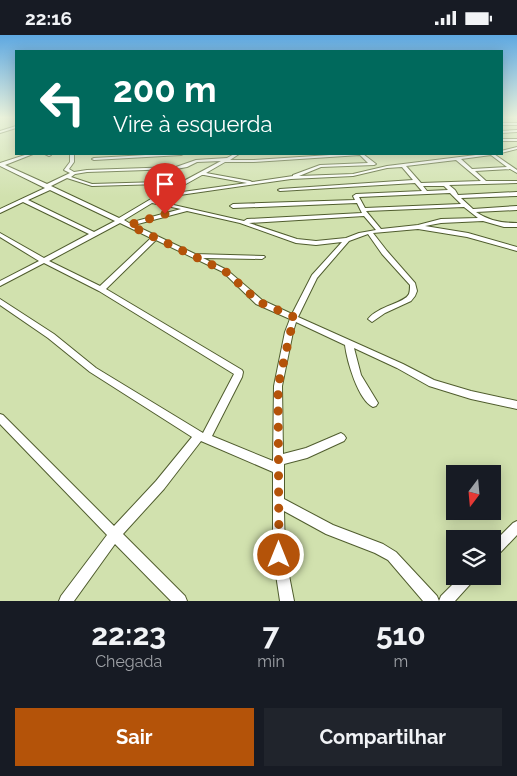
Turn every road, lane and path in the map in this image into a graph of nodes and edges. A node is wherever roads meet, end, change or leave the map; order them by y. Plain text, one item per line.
1 (516, 149) edge
2 (503, 150) edge
3 (28, 155) edge
4 (72, 155) edge
5 (112, 155) edge
6 (190, 155) edge
7 (235, 155) edge
8 (347, 155) edge
9 (362, 155) edge
10 (481, 155) edge
11 (493, 155) edge
12 (517, 156) edge
13 (460, 157) edge
14 (94, 159) dead end
15 (227, 160) junction
16 (196, 161) junction
17 (372, 164) junction
18 (0, 165) edge
19 (403, 165) junction
20 (387, 167) junction
21 (471, 170) junction
22 (515, 170) edge
23 (74, 173) junction
24 (204, 174) junction
25 (353, 175) junction
26 (67, 177) junction
27 (291, 178) junction
28 (485, 182) junction
29 (517, 182) edge
30 (418, 183) junction
31 (257, 184) junction
32 (445, 184) junction
33 (182, 185) junction
34 (354, 185) junction
35 (48, 187) junction
36 (280, 191) dead end
37 (453, 191) junction
38 (426, 193) junction
39 (517, 194) edge
40 (158, 197) junction
41 (458, 197) junction
42 (357, 198) junction
43 (23, 200) junction
44 (151, 201) junction
45 (466, 205) junction
46 (233, 206) dead end
47 (517, 208) edge
48 (189, 209) junction
49 (0, 211) edge
50 (472, 211) junction
51 (364, 212) junction
52 (481, 220) junction
53 (119, 221) junction
54 (242, 222) junction
55 (129, 225) junction
56 (517, 225) edge
57 (418, 227) junction
58 (380, 231) junction
59 (370, 233) junction
60 (93, 234) junction
61 (0, 235) edge
62 (155, 238) junction
63 (347, 240) junction
64 (514, 247) edge
65 (192, 256) junction
66 (262, 257) dead end
67 (44, 261) junction
68 (0, 285) edge
69 (101, 289) junction
70 (0, 301) edge
71 (294, 317) junction
72 (372, 319) dead end
73 (349, 343) junction
74 (373, 403) dead end
75 (517, 405) edge
76 (0, 418) edge
77 (341, 437) dead end
78 (202, 438) junction
79 (278, 465) junction
80 (280, 503) junction
81 (517, 527) edge
82 (115, 534) junction
83 (501, 544) edge
84 (461, 585) edge
85 (66, 601) edge
86 (180, 601) edge
87 (287, 601) edge
88 (432, 601) edge
89 (446, 601) edge

1 - 2 street
2 - 12 street
3 - 18 street
4 - 23 street
5 - 14 street
6 - 16 street
7 - 15 street
8 - 15 street
9 - 17 street
10 - 13 street
11 - 22 street
13 - 19 street
13 - 21 street
15 - 16 street
15 - 24 street
16 - 23 street
17 - 20 street
17 - 27 street
18 - 35 street
19 - 20 street
19 - 30 street
20 - 25 street
21 - 22 street
21 - 28 street
23 - 26 street
24 - 31 street
24 - 33 street
25 - 27 street
25 - 34 street
26 - 33 street
26 - 35 street
27 - 31 street
28 - 29 street
28 - 32 street
30 - 32 street
30 - 34 street
30 - 38 street
31 - 40 street
32 - 37 street
33 - 40 street
34 - 36 street
34 - 42 street
35 - 43 street
35 - 53 street
37 - 38 street
37 - 41 street
38 - 42 street
39 - 41 street
40 - 44 street
41 - 45 street
42 - 46 street
42 - 51 street
43 - 49 street
43 - 60 street
44 - 48 street
44 - 53 street
45 - 50 street
45 - 51 street
47 - 50 street
48 - 54 street
48 - 55 street
50 - 52 street
51 - 54 street
51 - 58 street
52 - 56 street
52 - 57 street
53 - 55 street
53 - 60 street
54 - 63 street
55 - 62 street
57 - 58 street
57 - 64 street
58 - 59 street
59 - 63 street
59 - 72 street
60 - 67 street
61 - 67 street
62 - 65 street
62 - 69 street
63 - 71 street
65 - 66 street
65 - 71 street
67 - 68 street
67 - 69 street
69 - 78 street
70 - 78 street
71 - 73 street
71 - 79 street
73 - 74 street
73 - 75 street
76 - 82 street
77 - 79 street
78 - 79 street
78 - 82 street
79 - 80 street
80 - 87 street
80 - 88 street
81 - 83 street
82 - 85 street
82 - 86 street
84 - 89 street

